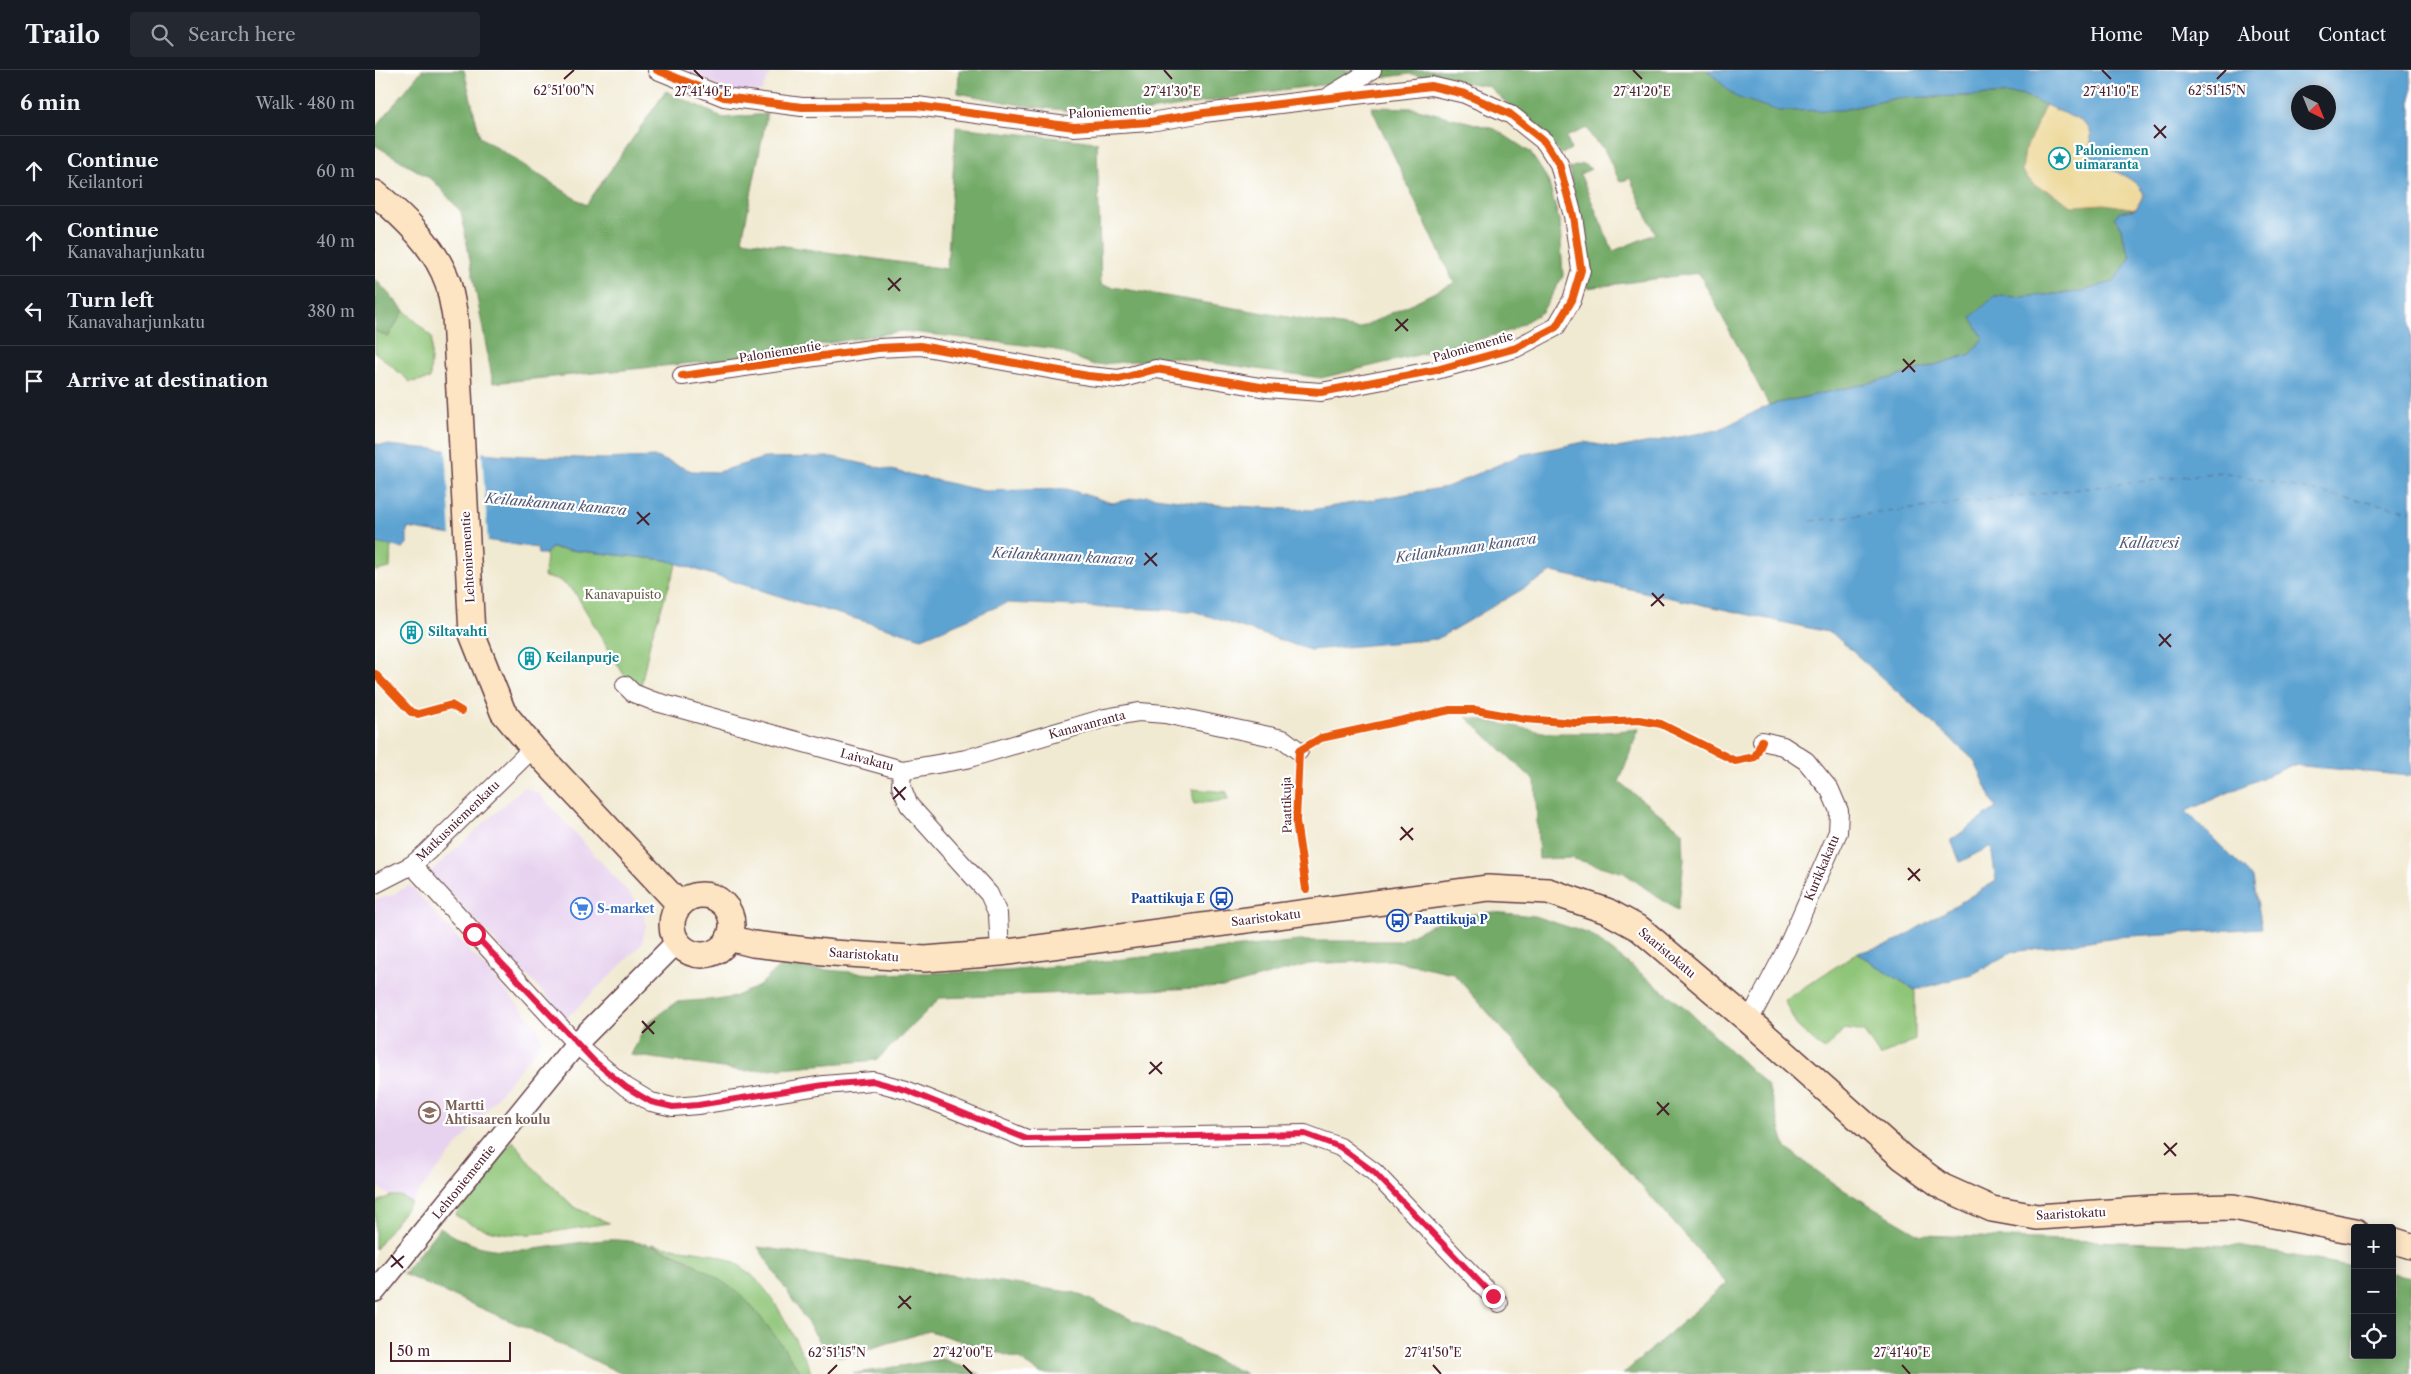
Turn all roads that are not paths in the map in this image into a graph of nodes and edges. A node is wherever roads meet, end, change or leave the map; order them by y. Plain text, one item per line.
1 (657, 70) edge
2 (1372, 70) edge
3 (1326, 97) junction
4 (375, 193) edge
5 (682, 376) dead end
6 (625, 685) dead end
7 (1762, 741) dead end
8 (533, 748) junction
9 (1299, 751) dead end
10 (902, 770) junction
11 (412, 865) junction
12 (375, 884) edge
13 (680, 905) junction
14 (729, 938) junction
15 (677, 942) junction
16 (1001, 952) junction
17 (1749, 1021) junction
18 (576, 1044) junction
19 (2351, 1230) edge
20 (2396, 1241) edge
21 (2411, 1246) edge
22 (375, 1291) edge
23 (1499, 1303) dead end

1 - 3 street, Paloniementie
2 - 3 street
3 - 5 street, Paloniementie
4 - 8 main road, Lehtoniementie
6 - 10 street, Laivakatu
7 - 17 street, Kurikkakatu
8 - 11 street, Matkusniemenkatu
8 - 13 main road, Lehtoniementie
9 - 10 street, Kanavanranta
10 - 16 street, Laivakatu
11 - 12 street, Matkusniemenkatu
11 - 18 street
13 - 14 main road
13 - 15 main road
14 - 15 main road
14 - 16 main road, Saaristokatu
15 - 18 street, Lehtoniementie
16 - 17 main road, Saaristokatu
17 - 19 main road, Saaristokatu
18 - 22 street, Lehtoniementie
18 - 23 street
20 - 21 main road

